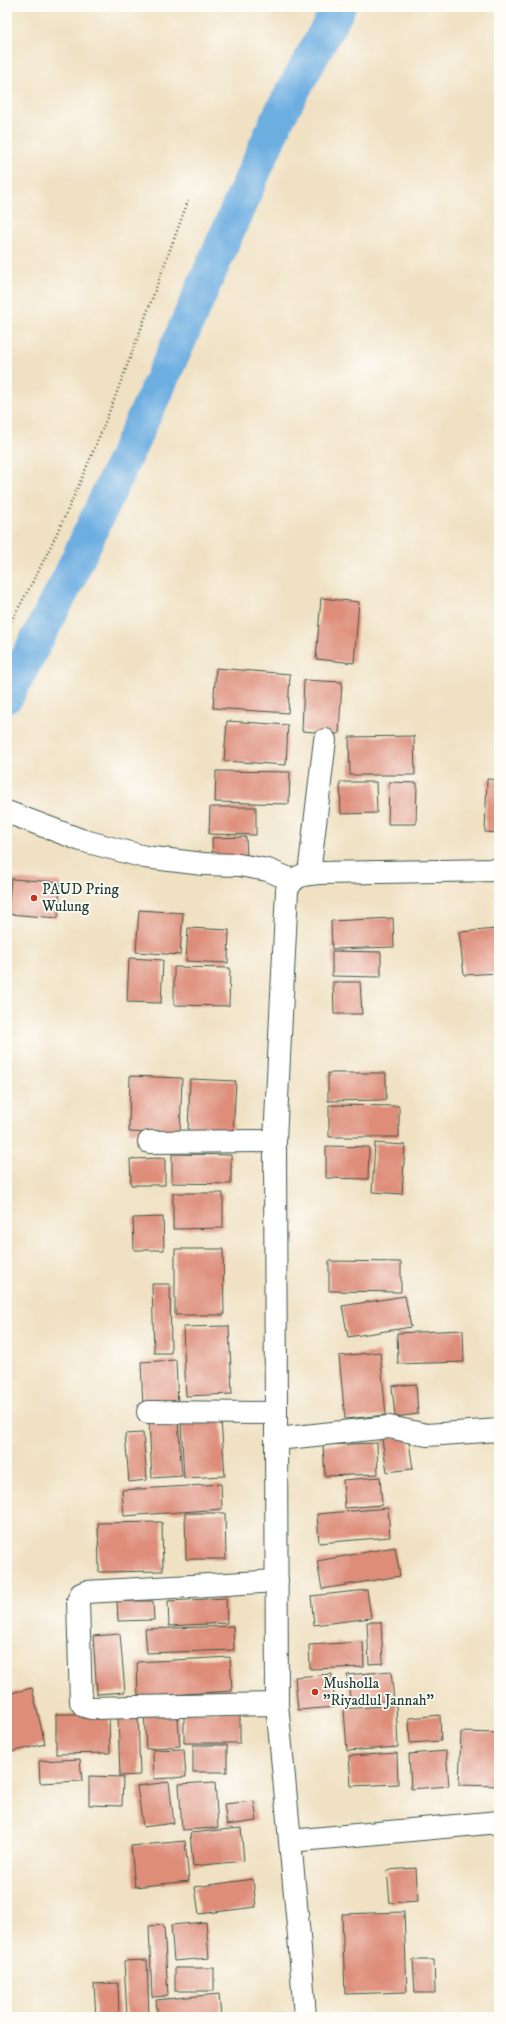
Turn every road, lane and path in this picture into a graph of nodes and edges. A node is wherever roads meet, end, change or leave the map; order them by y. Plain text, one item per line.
1 (188, 201) dead end
2 (7, 628) edge
3 (325, 740) dead end
4 (7, 812) edge
5 (499, 870) edge
6 (300, 877) junction
7 (275, 1141) junction
8 (149, 1142) dead end
9 (148, 1412) dead end
10 (276, 1413) junction
11 (499, 1430) edge
12 (277, 1439) junction
13 (277, 1582) junction
14 (277, 1704) junction
15 (499, 1822) edge
16 (290, 1841) junction
17 (305, 2017) edge

1 - 2 path
3 - 6 street
4 - 6 street
5 - 6 street
6 - 7 street
7 - 8 street
7 - 10 street
9 - 10 street
10 - 12 street
11 - 12 street
12 - 13 street
13 - 14 street
13 - 14 street
14 - 16 street
15 - 16 street
16 - 17 street

